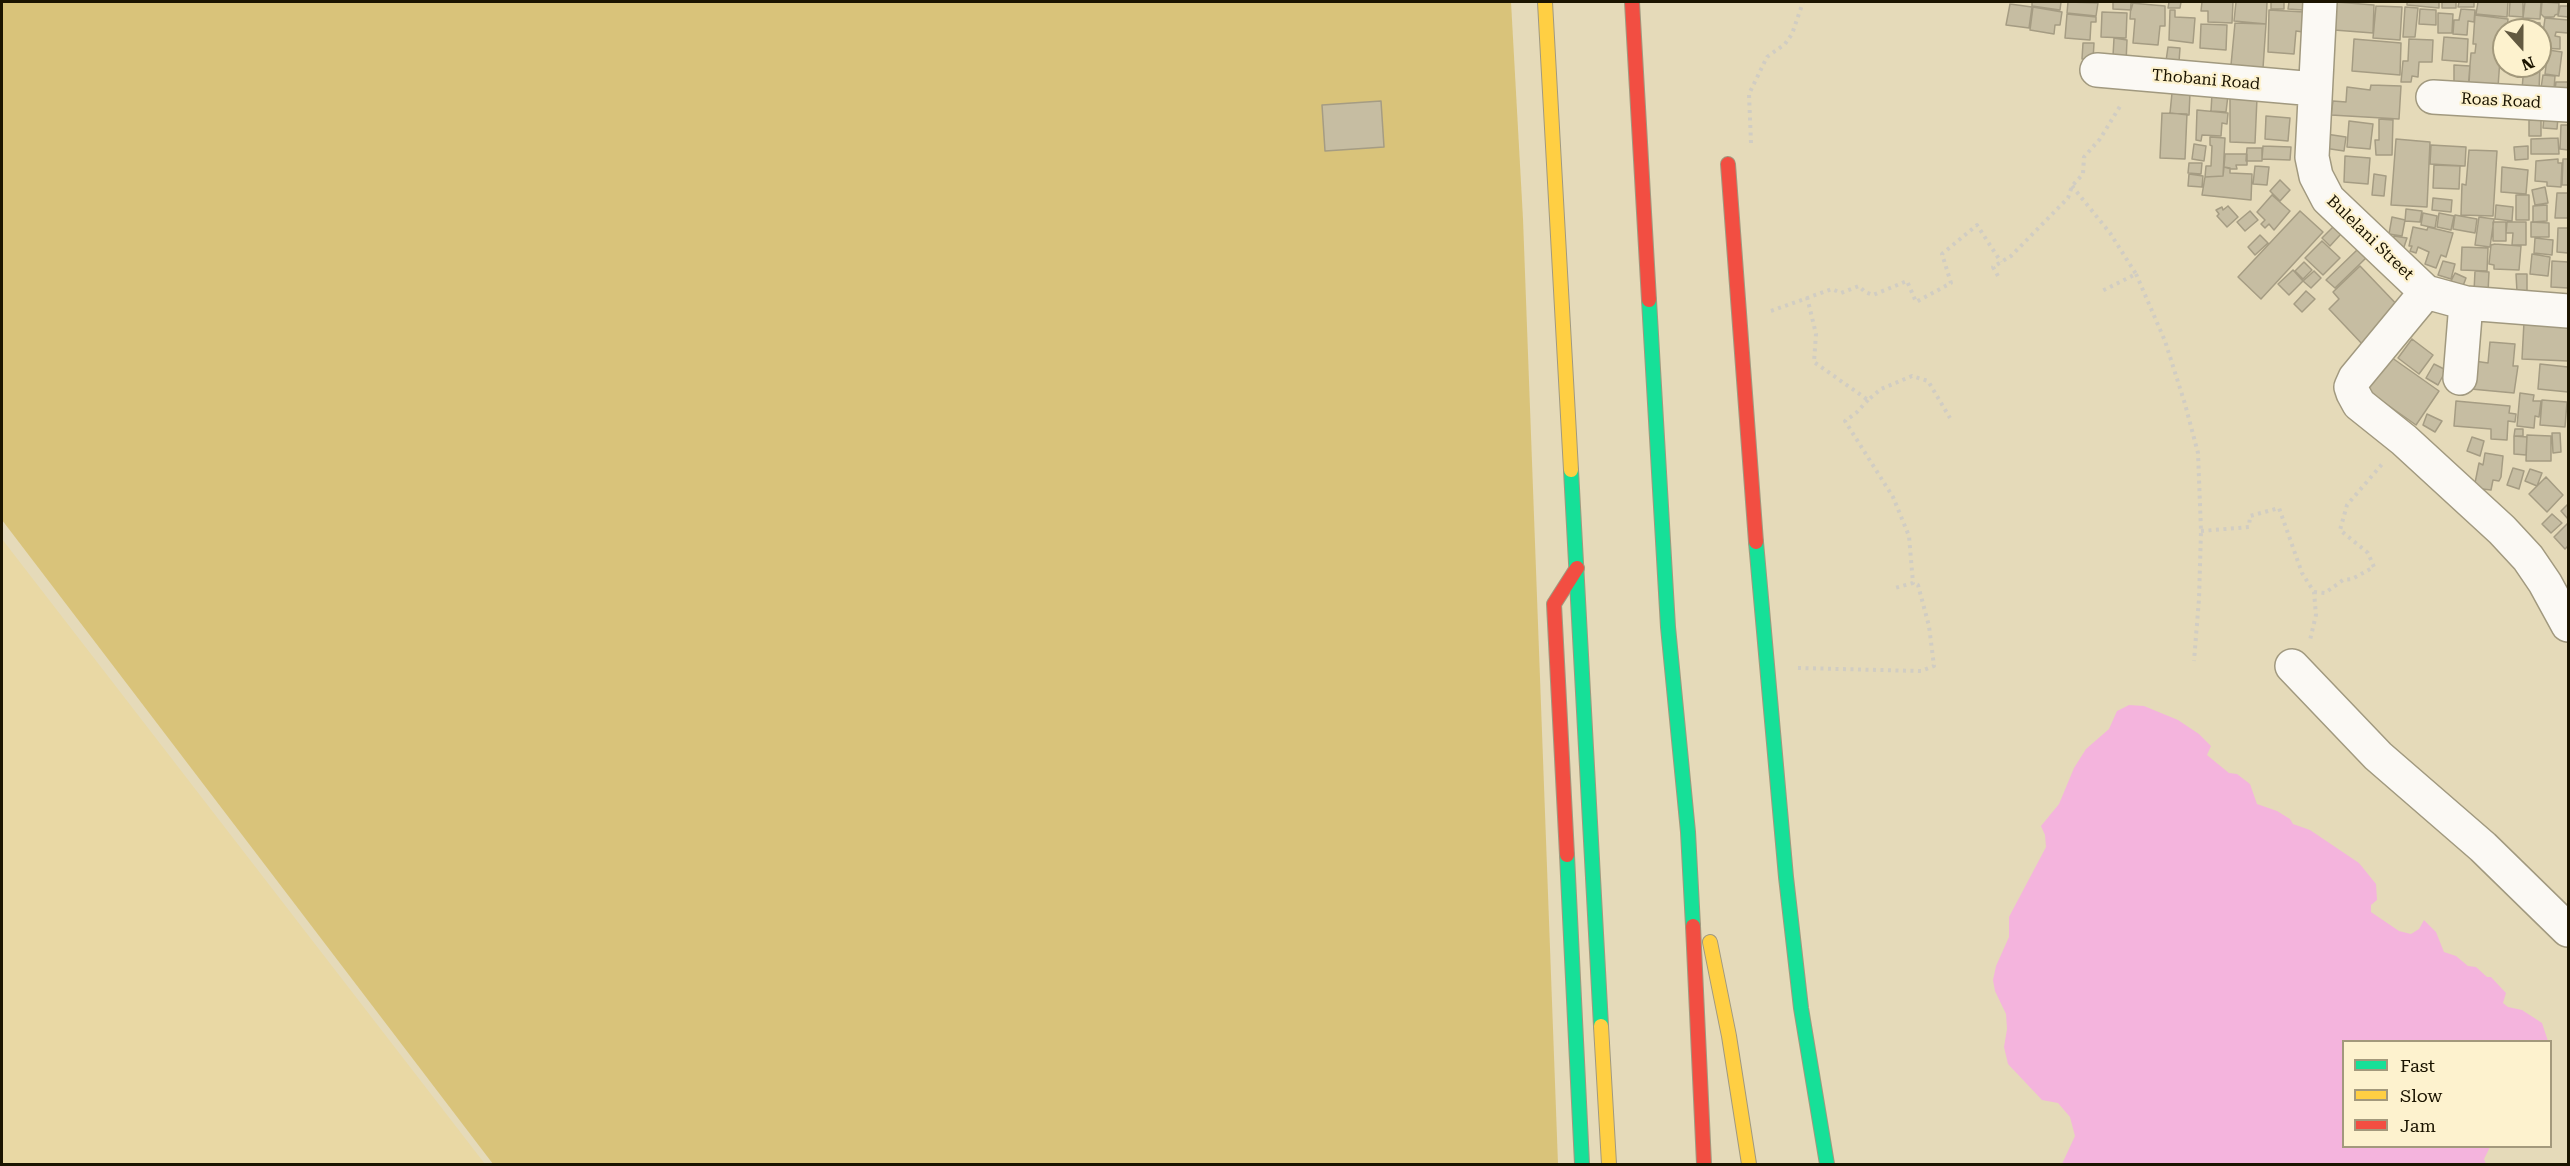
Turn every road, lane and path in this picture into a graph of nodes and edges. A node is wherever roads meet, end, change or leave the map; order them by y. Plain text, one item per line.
1 (1545, 2) edge
2 (1632, 2) edge
3 (1803, 2) edge
4 (2320, 2) edge
5 (2097, 70) dead end
6 (2141, 75) junction
7 (2315, 89) junction
8 (2433, 97) dead end
9 (2568, 105) edge
10 (1728, 164) joint
11 (2072, 186) junction
12 (2001, 262) junction
13 (2136, 274) junction
14 (1998, 276) dead end
15 (2100, 292) dead end
16 (2426, 292) junction
17 (1807, 297) junction
18 (2466, 303) junction
19 (2568, 311) edge
20 (1740, 327) junction
21 (2460, 378) dead end
22 (1868, 400) junction
23 (1950, 417) dead end
24 (2404, 440) junction
25 (2201, 531) junction
26 (1577, 568) junction
27 (1913, 583) junction
28 (1895, 588) dead end
29 (2314, 592) junction
30 (2568, 625) edge
31 (2194, 661) dead end
32 (2292, 666) joint
33 (1768, 671) junction
34 (1688, 832) junction
35 (2568, 930) edge
36 (1582, 1164) edge
37 (1610, 1164) edge
38 (1704, 1164) edge
39 (1749, 1164) edge
40 (1827, 1164) edge

1 - 26 main road
2 - 34 main road
3 - 10 path
4 - 7 street, Bulelani Street
5 - 6 street, Thobani Road
6 - 7 street, Thobani Road
6 - 11 path
7 - 16 street, Bulelani Street
8 - 9 street, Roas Road
10 - 20 main road
11 - 12 path
11 - 13 path
12 - 14 path
12 - 17 path
13 - 15 path
13 - 25 path
16 - 18 street, Bulelani Street
16 - 24 street
17 - 20 path
17 - 22 path
18 - 19 street, Bulelani Street
18 - 21 street
20 - 33 main road
22 - 23 path
22 - 27 path
24 - 29 path
24 - 30 street
25 - 29 path
25 - 31 path
26 - 36 main road
26 - 37 main road
27 - 28 path
27 - 33 path
29 - 32 path
32 - 35 street
33 - 40 main road
34 - 38 main road
34 - 39 main road

